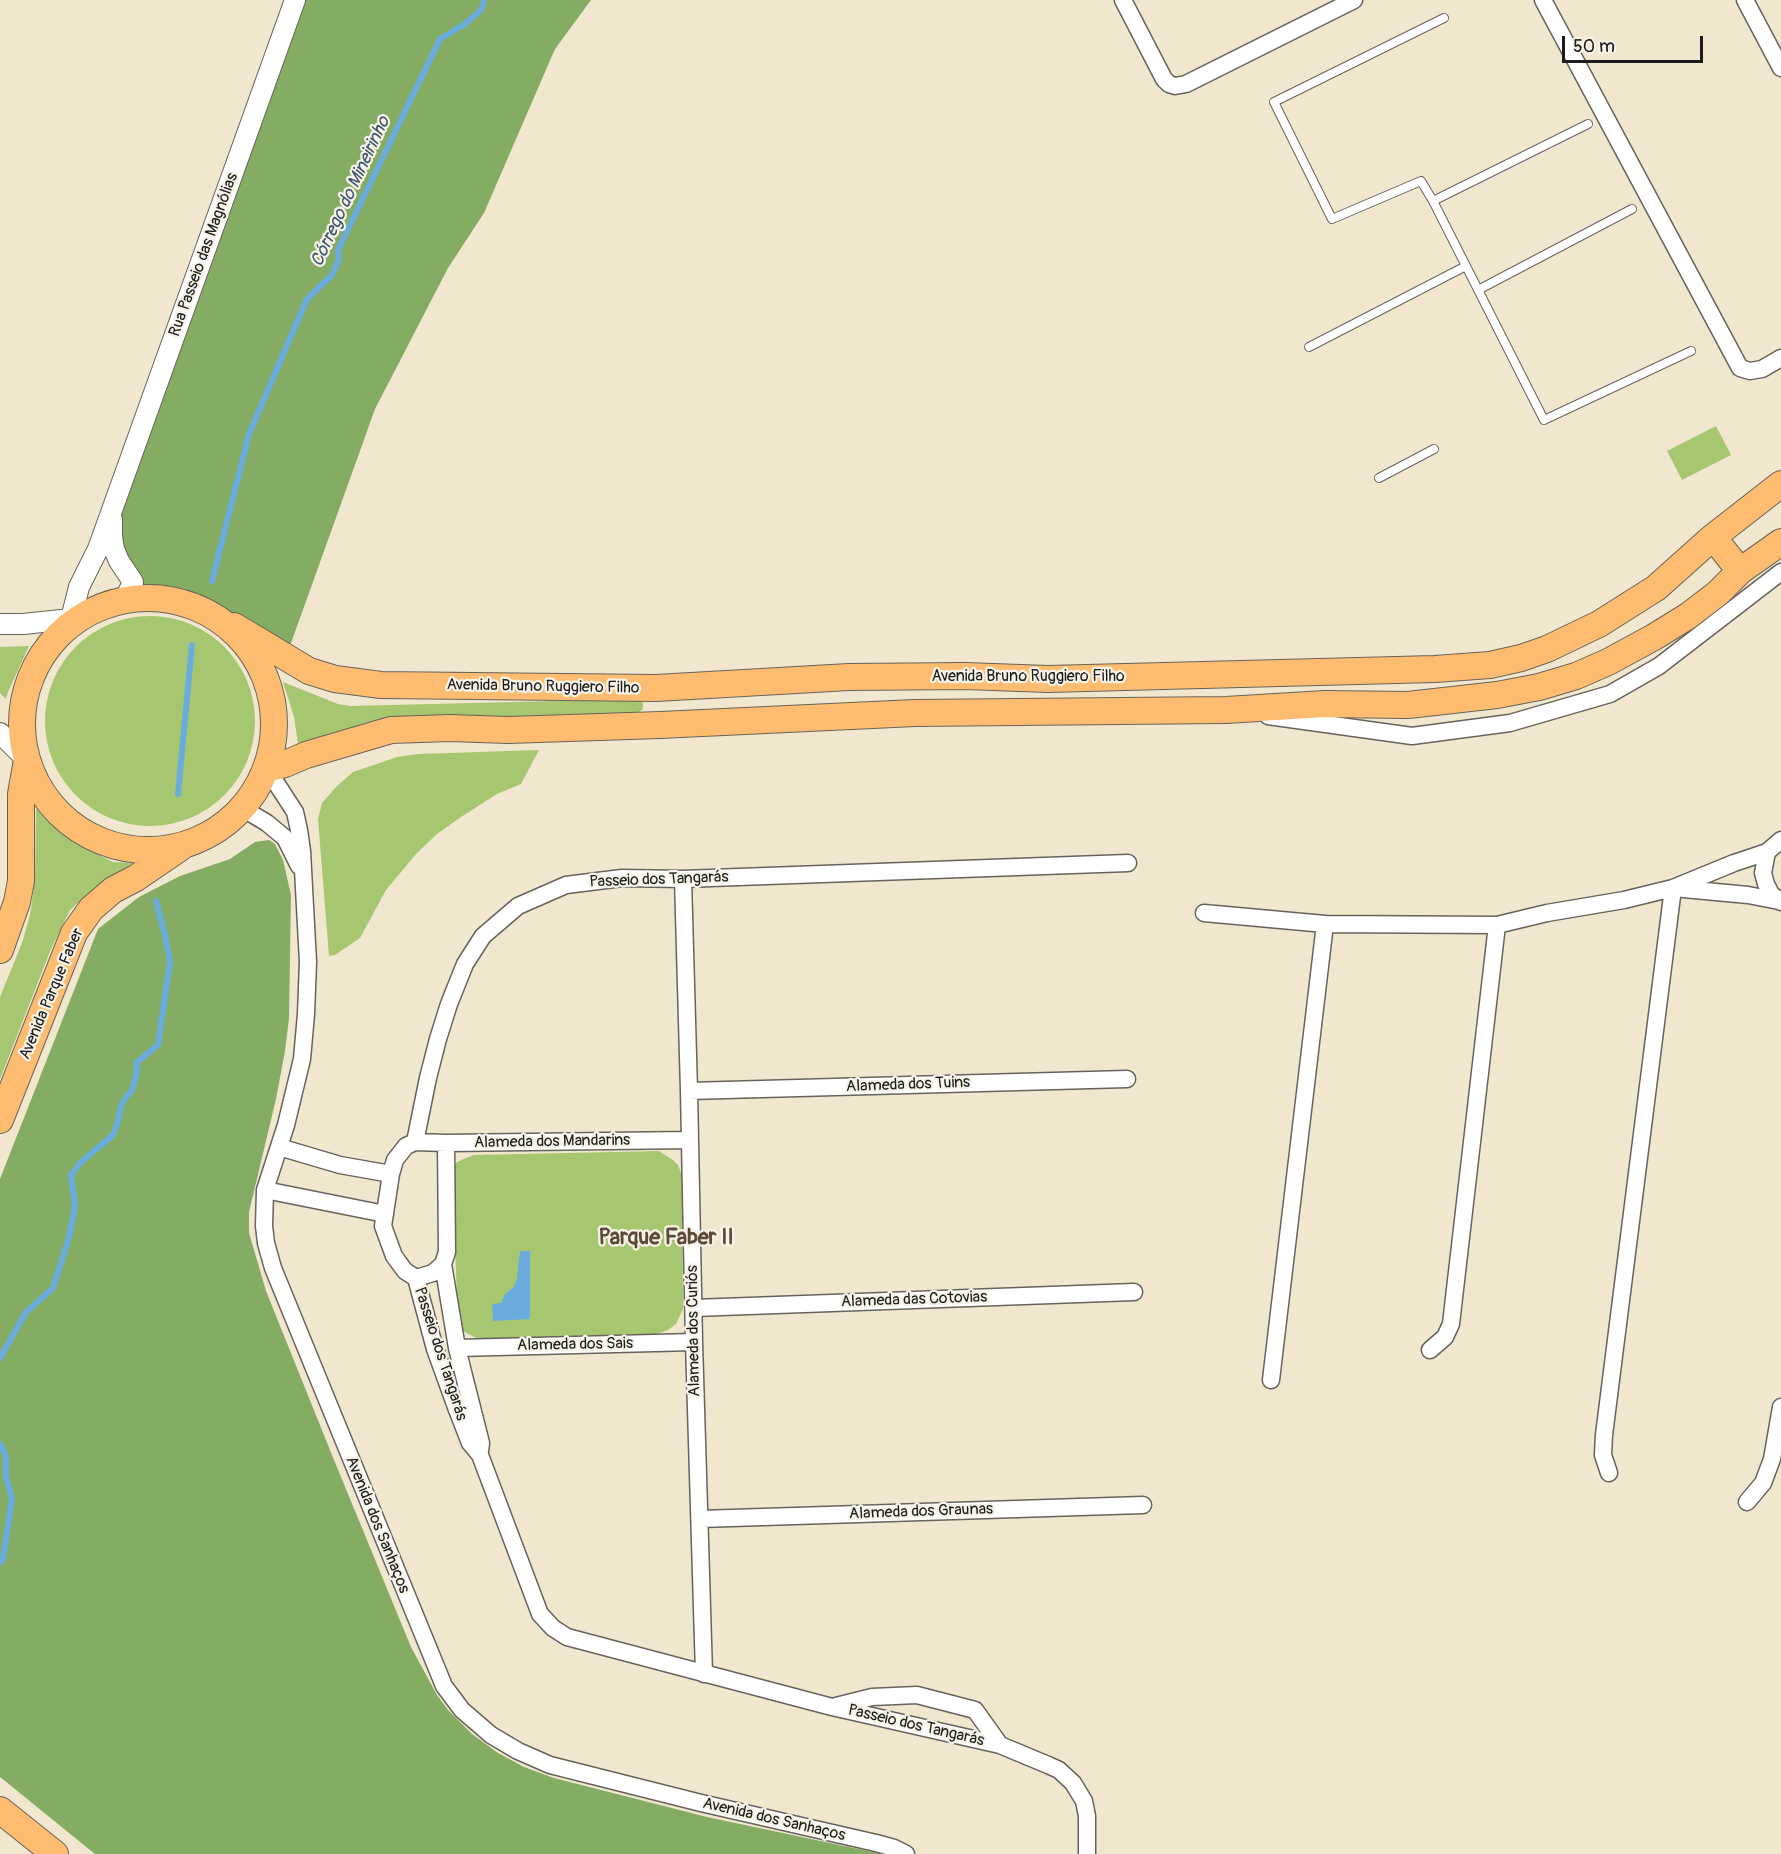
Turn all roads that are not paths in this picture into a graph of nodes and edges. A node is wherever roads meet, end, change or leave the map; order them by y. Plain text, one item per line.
1 (295, 0) edge
2 (1124, 0) edge
3 (1543, 0) edge
4 (1745, 0) edge
5 (1343, 2) edge
6 (1444, 18) dead end
7 (1781, 68) edge
8 (1588, 124) dead end
9 (1433, 201) junction
10 (1632, 210) dead end
11 (1466, 266) junction
12 (1478, 290) junction
13 (1309, 347) dead end
14 (1691, 351) dead end
15 (1781, 358) edge
16 (1434, 449) dead end
17 (1379, 478) dead end
18 (1781, 484) edge
19 (112, 510) junction
20 (1713, 537) junction
21 (1781, 542) edge
22 (1740, 571) junction
23 (1781, 572) edge
24 (125, 599) junction
25 (71, 619) junction
26 (0, 624) edge
27 (234, 626) junction
28 (656, 688) junction
29 (1226, 710) junction
30 (660, 725) junction
31 (0, 733) edge
32 (27, 760) junction
33 (267, 769) junction
34 (243, 808) junction
35 (1781, 840) edge
36 (184, 845) junction
37 (1767, 852) junction
38 (1128, 863) dead end
39 (303, 875) junction
40 (683, 879) junction
41 (1673, 888) junction
42 (1780, 902) edge
43 (1204, 913) dead end
44 (1325, 924) junction
45 (1497, 925) junction
46 (0, 950) edge
47 (1127, 1079) dead end
48 (689, 1091) junction
49 (0, 1120) edge
50 (689, 1140) junction
51 (416, 1142) junction
52 (446, 1143) junction
53 (279, 1147) junction
54 (391, 1174) junction
55 (265, 1190) junction
56 (385, 1214) junction
57 (443, 1264) junction
58 (416, 1278) junction
59 (1134, 1292) dead end
60 (694, 1308) junction
61 (693, 1342) junction
62 (457, 1348) junction
63 (1430, 1350) dead end
64 (1271, 1380) dead end
65 (1781, 1407) edge
66 (480, 1455) junction
67 (1609, 1473) dead end
68 (1747, 1502) dead end
69 (1143, 1505) dead end
70 (700, 1520) junction
71 (704, 1674) junction
72 (832, 1707) junction
73 (1000, 1746) junction
74 (0, 1810) edge
75 (55, 1854) edge
76 (906, 1854) edge
77 (1087, 1854) edge

1 - 19 street, Rua Passeio das Magnólias
2 - 5 street
3 - 15 street
4 - 7 street
6 - 9 lane
8 - 9 lane
9 - 11 lane
10 - 12 lane
11 - 12 lane
11 - 13 lane
12 - 14 lane
16 - 17 lane
18 - 20 main road, Avenida Bruno Ruggiero Filho
19 - 24 street, Rua Passeio das Magnólias
19 - 25 street, Rua Passeio das Magnólias
20 - 22 main road
20 - 28 main road, Avenida Bruno Ruggiero Filho
21 - 22 main road, Avenida Bruno Ruggiero Filho
22 - 29 main road, Avenida Bruno Ruggiero Filho
23 - 29 street, Avenida Bruno Ruggiero Filho
24 - 25 main road, Avenida Bruno Ruggiero Filho
24 - 27 main road, Avenida Bruno Ruggiero Filho
25 - 26 street
25 - 32 main road
27 - 28 main road, Avenida Bruno Ruggiero Filho
27 - 33 main road
28 - 30 main road
29 - 30 main road, Avenida Bruno Ruggiero Filho
30 - 33 main road, Avenida Bruno Ruggiero Filho
31 - 32 street
32 - 36 main road
32 - 46 main road
33 - 34 main road
33 - 39 street, Avenida dos Sanhaços
34 - 36 main road
34 - 39 street, Avenida dos Sanhaços
35 - 37 street
36 - 49 main road, Avenida Parque Faber
37 - 41 street
37 - 42 street
38 - 40 street, Passeio dos Tangarás
39 - 53 street, Avenida dos Sanhaços
40 - 48 street, Alameda dos Curiós
40 - 51 street, Passeio dos Tangarás
41 - 42 street
41 - 45 street
41 - 67 street
43 - 44 street
44 - 45 street
44 - 64 street
45 - 63 street
47 - 48 street, Alameda dos Tuins
48 - 50 street, Alameda dos Curiós
50 - 52 street, Alameda dos Mandarins
50 - 60 street, Alameda dos Curiós
51 - 52 street, Alameda dos Mandarins
51 - 54 street, Passeio dos Tangarás
52 - 57 street, Passeio dos Tangarás
53 - 54 street
53 - 55 street, Avenida dos Sanhaços
54 - 56 street, Passeio dos Tangarás
55 - 56 street
55 - 76 street, Avenida dos Sanhaços
56 - 58 street, Passeio dos Tangarás
57 - 58 street
57 - 62 street, Passeio dos Tangarás
58 - 66 street, Passeio dos Tangarás
59 - 60 street, Alameda das Cotovias
60 - 61 street, Alameda dos Curiós
61 - 62 street, Alameda dos Sais
61 - 70 street, Alameda dos Curiós
62 - 66 street, Passeio dos Tangarás
65 - 68 street
66 - 71 street, Passeio dos Tangarás
69 - 70 street, Alameda dos Graunas
70 - 71 street, Alameda dos Curiós
71 - 72 street, Passeio dos Tangarás
72 - 73 street, Passeio dos Tangarás
72 - 73 street, Passeio dos Tangarás
73 - 77 street, Passeio dos Tangarás
74 - 75 main road

